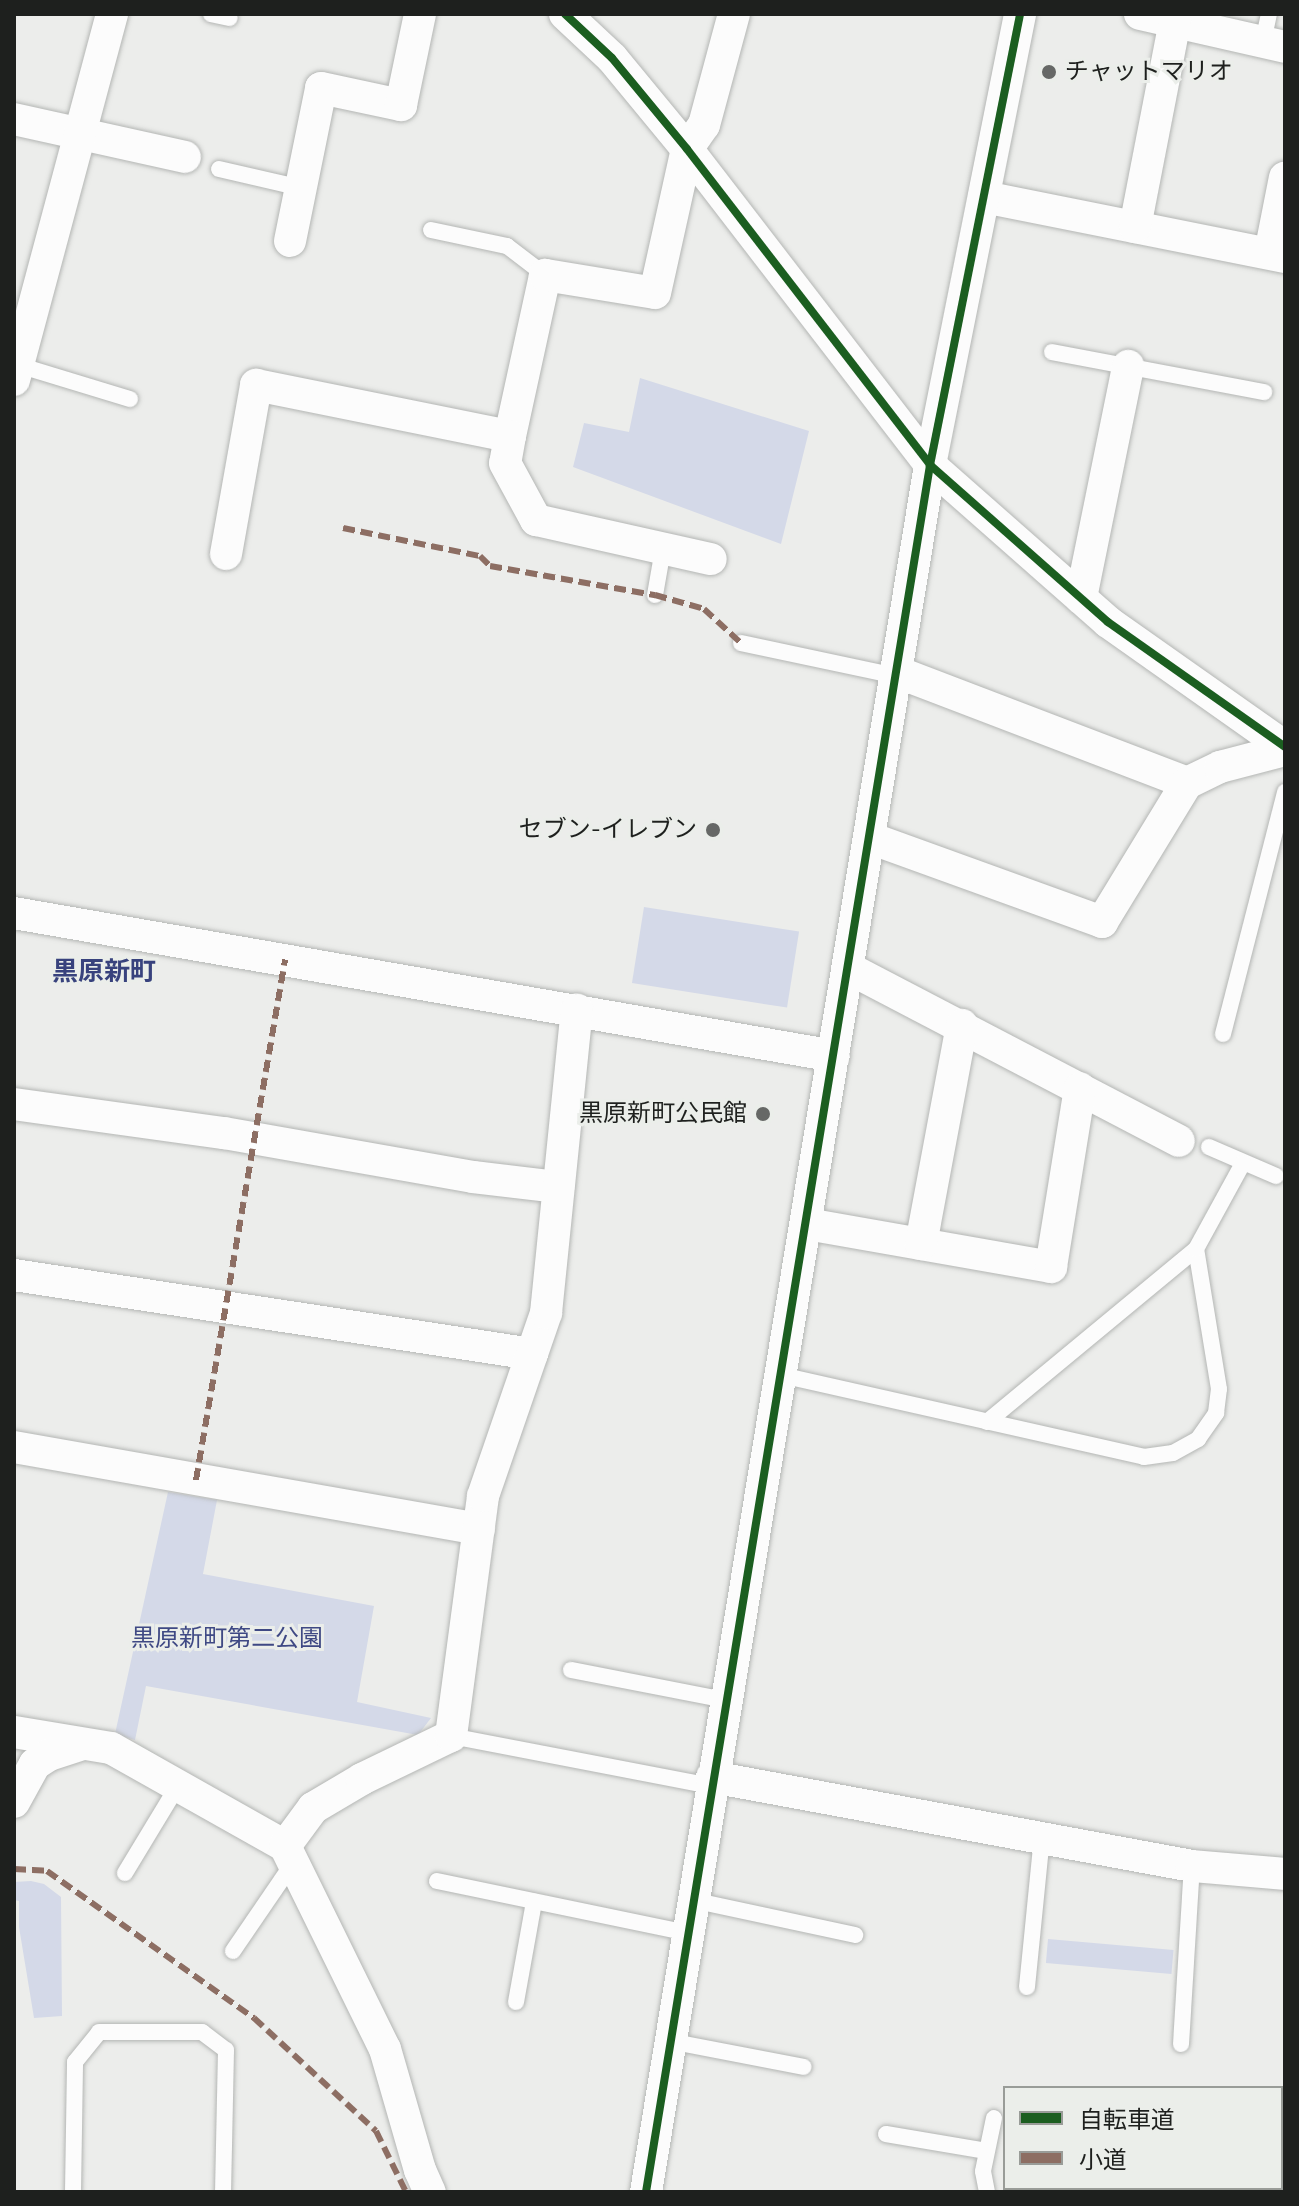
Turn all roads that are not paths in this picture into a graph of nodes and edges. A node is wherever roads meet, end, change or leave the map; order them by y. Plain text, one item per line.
1 (112, 14) edge
2 (211, 14) edge
3 (420, 14) edge
4 (565, 14) edge
5 (734, 14) edge
6 (1020, 14) edge
7 (1140, 14) edge
8 (230, 18) dead end
9 (1175, 22) junction
10 (1272, 34) edge
11 (14, 119) edge
12 (79, 134) junction
13 (687, 149) junction
14 (185, 157) dead end
15 (219, 169) dead end
16 (1285, 177) edge
17 (301, 188) junction
18 (984, 197) junction
19 (1135, 227) junction
20 (431, 230) dead end
21 (290, 241) dead end
22 (1277, 255) edge
23 (545, 275) junction
24 (1052, 352) dead end
25 (1128, 366) junction
26 (16, 373) edge
27 (1264, 392) dead end
28 (130, 399) dead end
29 (510, 436) junction
30 (930, 465) junction
31 (663, 549) junction
32 (226, 554) dead end
33 (711, 559) dead end
34 (655, 595) dead end
35 (1081, 598) junction
36 (741, 643) dead end
37 (897, 674) junction
38 (1285, 748) edge
39 (1187, 783) junction
40 (1285, 792) edge
41 (870, 838) junction
42 (14, 913) edge
43 (850, 969) junction
44 (577, 1010) junction
45 (962, 1025) junction
46 (1223, 1034) dead end
47 (834, 1056) junction
48 (1080, 1088) junction
49 (14, 1104) edge
50 (1194, 1144) joint
51 (1243, 1163) junction
52 (1276, 1176) dead end
53 (558, 1187) junction
54 (807, 1224) junction
55 (921, 1244) junction
56 (1196, 1249) junction
57 (14, 1275) edge
58 (532, 1354) junction
59 (781, 1375) junction
60 (987, 1422) junction
61 (14, 1447) edge
62 (479, 1529) junction
63 (571, 1670) dead end
64 (725, 1700) junction
65 (14, 1732) edge
66 (451, 1736) junction
67 (86, 1743) junction
68 (711, 1782) junction
69 (179, 1784) junction
70 (14, 1802) edge
71 (1042, 1838) junction
72 (289, 1854) junction
73 (1192, 1866) junction
74 (125, 1873) dead end
75 (1285, 1874) edge
76 (437, 1881) dead end
77 (692, 1900) junction
78 (534, 1902) junction
79 (687, 1933) junction
80 (855, 1935) dead end
81 (233, 1951) dead end
82 (1027, 1987) dead end
83 (516, 2002) dead end
84 (669, 2041) junction
85 (1181, 2044) dead end
86 (804, 2067) dead end
87 (994, 2118) dead end
88 (886, 2134) dead end
89 (987, 2151) junction
90 (73, 2192) edge
91 (223, 2192) edge
92 (430, 2192) edge
93 (646, 2192) edge
94 (987, 2192) edge

1 - 12 street
2 - 8 lane
3 - 17 street
4 - 13 street
5 - 13 street
6 - 18 street
7 - 9 street
9 - 10 street
9 - 19 street
11 - 12 street
12 - 14 street
12 - 26 street
13 - 23 street
13 - 30 street
15 - 17 lane
16 - 22 street
17 - 21 street
18 - 19 street
18 - 30 street
19 - 22 street
20 - 23 lane
23 - 29 street
24 - 25 lane
25 - 27 lane
25 - 35 street
26 - 28 lane
29 - 31 street
29 - 32 street
30 - 35 street
30 - 37 street
31 - 33 street
31 - 34 lane
35 - 38 street
36 - 37 lane
37 - 39 street
37 - 41 street
38 - 39 street
39 - 41 street
40 - 46 lane
41 - 43 street
42 - 44 street
43 - 45 street
43 - 47 street
44 - 47 street
44 - 53 street
45 - 48 street
45 - 55 street
47 - 54 street
48 - 50 street
48 - 55 street
49 - 53 street
50 - 51 lane
51 - 52 lane
51 - 56 lane
53 - 58 street
54 - 55 street
54 - 59 street
56 - 60 lane
56 - 60 lane
57 - 58 street
58 - 62 street
59 - 60 lane
59 - 64 street
61 - 62 street
62 - 66 street
63 - 64 lane
64 - 68 street
65 - 67 street
66 - 68 lane
66 - 72 street
67 - 69 street
67 - 70 street
68 - 71 street
68 - 77 street
69 - 72 street
69 - 74 lane
71 - 73 street
71 - 82 lane
72 - 81 lane
72 - 92 street
73 - 75 street
73 - 85 lane
76 - 78 lane
77 - 79 street
77 - 80 lane
78 - 79 lane
78 - 83 lane
79 - 84 street
84 - 86 lane
84 - 93 street
87 - 89 lane
88 - 89 lane
89 - 94 lane
90 - 91 lane

